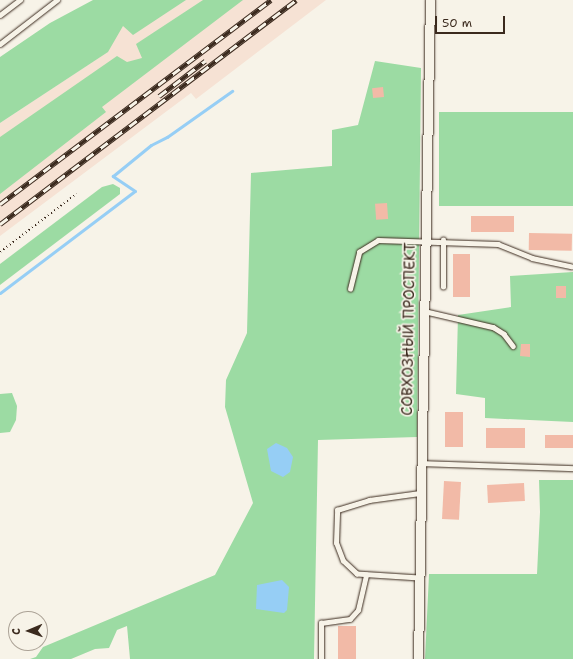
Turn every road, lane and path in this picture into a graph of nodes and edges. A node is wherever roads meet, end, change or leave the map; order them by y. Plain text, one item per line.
1 (20, 0) edge
2 (57, 0) edge
3 (430, 0) edge
4 (0, 15) edge
5 (0, 44) edge
6 (76, 194) dead end
7 (424, 240) junction
8 (443, 240) junction
9 (0, 252) edge
10 (571, 266) dead end
11 (443, 287) dead end
12 (350, 289) dead end
13 (424, 311) junction
14 (513, 346) dead end
15 (421, 463) junction
16 (573, 468) edge
17 (420, 493) junction
18 (366, 575) junction
19 (419, 578) junction
20 (321, 659) edge
21 (418, 659) edge

1 - 4 lane
2 - 5 lane
3 - 7 street, СОВХОЗНЫЙ ПРОСПЕКТ
6 - 9 path
7 - 8 lane
7 - 12 lane
7 - 13 street, СОВХОЗНЫЙ ПРОСПЕКТ
8 - 10 lane
8 - 11 lane
13 - 14 lane
13 - 15 street, СОВХОЗНЫЙ ПРОСПЕКТ
15 - 16 lane
15 - 17 street, СОВХОЗНЫЙ ПРОСПЕКТ
17 - 18 lane
17 - 19 street, СОВХОЗНЫЙ ПРОСПЕКТ
18 - 19 lane
18 - 20 lane
19 - 21 street, СОВХОЗНЫЙ ПРОСПЕКТ

